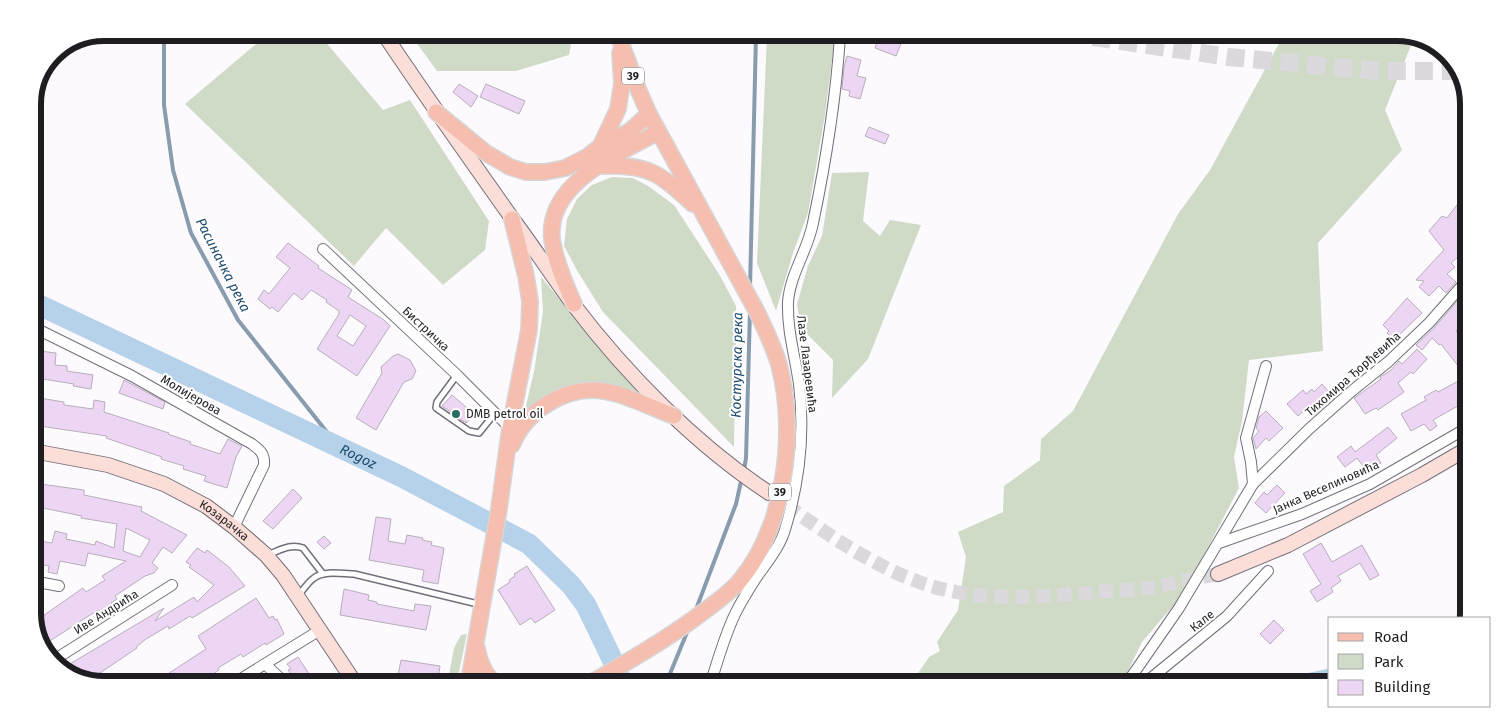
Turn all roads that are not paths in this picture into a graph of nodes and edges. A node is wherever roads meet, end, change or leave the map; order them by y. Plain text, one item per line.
1 (389, 41) edge
2 (619, 41) edge
3 (621, 41) edge
4 (840, 41) edge
5 (436, 112) junction
6 (649, 114) junction
7 (658, 132) junction
8 (600, 147) junction
9 (600, 166) junction
10 (704, 213) junction
11 (512, 219) junction
12 (323, 249) dead end
13 (1460, 287) edge
14 (574, 304) junction
15 (41, 331) edge
16 (1266, 366) dead end
17 (457, 375) junction
18 (495, 413) junction
19 (674, 416) junction
20 (510, 428) junction
21 (1460, 432) edge
22 (41, 452) edge
23 (1460, 453) edge
24 (506, 460) junction
25 (1253, 484) junction
26 (764, 490) tunnel mouth
27 (234, 527) junction
28 (1219, 543) junction
29 (266, 555) junction
30 (1268, 572) dead end
31 (323, 574) junction
32 (1218, 574) tunnel mouth
33 (41, 583) edge
34 (172, 585) dead end
35 (59, 586) dead end
36 (298, 596) junction
37 (482, 606) junction
38 (320, 630) junction
39 (476, 641) junction
40 (60, 656) edge
41 (264, 664) junction
42 (245, 676) edge
43 (278, 676) edge
44 (350, 676) edge
45 (470, 676) edge
46 (488, 676) edge
47 (603, 676) edge
48 (713, 676) edge
49 (1132, 676) edge
50 (1154, 676) edge

1 - 5 main road
2 - 8 main road
3 - 6 main road, 39
4 - 48 street, Лазе Лазаревића
5 - 8 main road
5 - 11 main road
6 - 7 main road, 39
6 - 8 main road
7 - 9 main road
7 - 10 main road, 39
9 - 10 main road
9 - 14 main road
10 - 47 main road, 39
11 - 14 main road
11 - 20 main road
12 - 17 street, Бистричка
13 - 25 street, Тихомира Ђорђевића
14 - 19 main road
15 - 27 street, Молијерова
16 - 25 street
17 - 18 street, Бистричка
17 - 18 lane
18 - 20 street, Бистричка
19 - 24 main road
19 - 26 main road
20 - 24 main road
21 - 28 street, Јанка Веселиновића
22 - 27 main road, Козарачка
23 - 32 main road
24 - 37 main road
25 - 28 street, Тихомира Ђорђевића
27 - 29 main road, Козарачка
28 - 49 street, Тихомира Ђорђевића
29 - 31 lane
29 - 36 main road, Козарачка
30 - 50 street, Кале
31 - 36 lane
31 - 37 lane
33 - 35 street
34 - 40 street, Иве Андрића
36 - 38 main road, Козарачка
37 - 39 main road
38 - 41 street
38 - 44 main road, Козарачка
39 - 45 main road
39 - 46 main road
41 - 42 street
41 - 43 street

